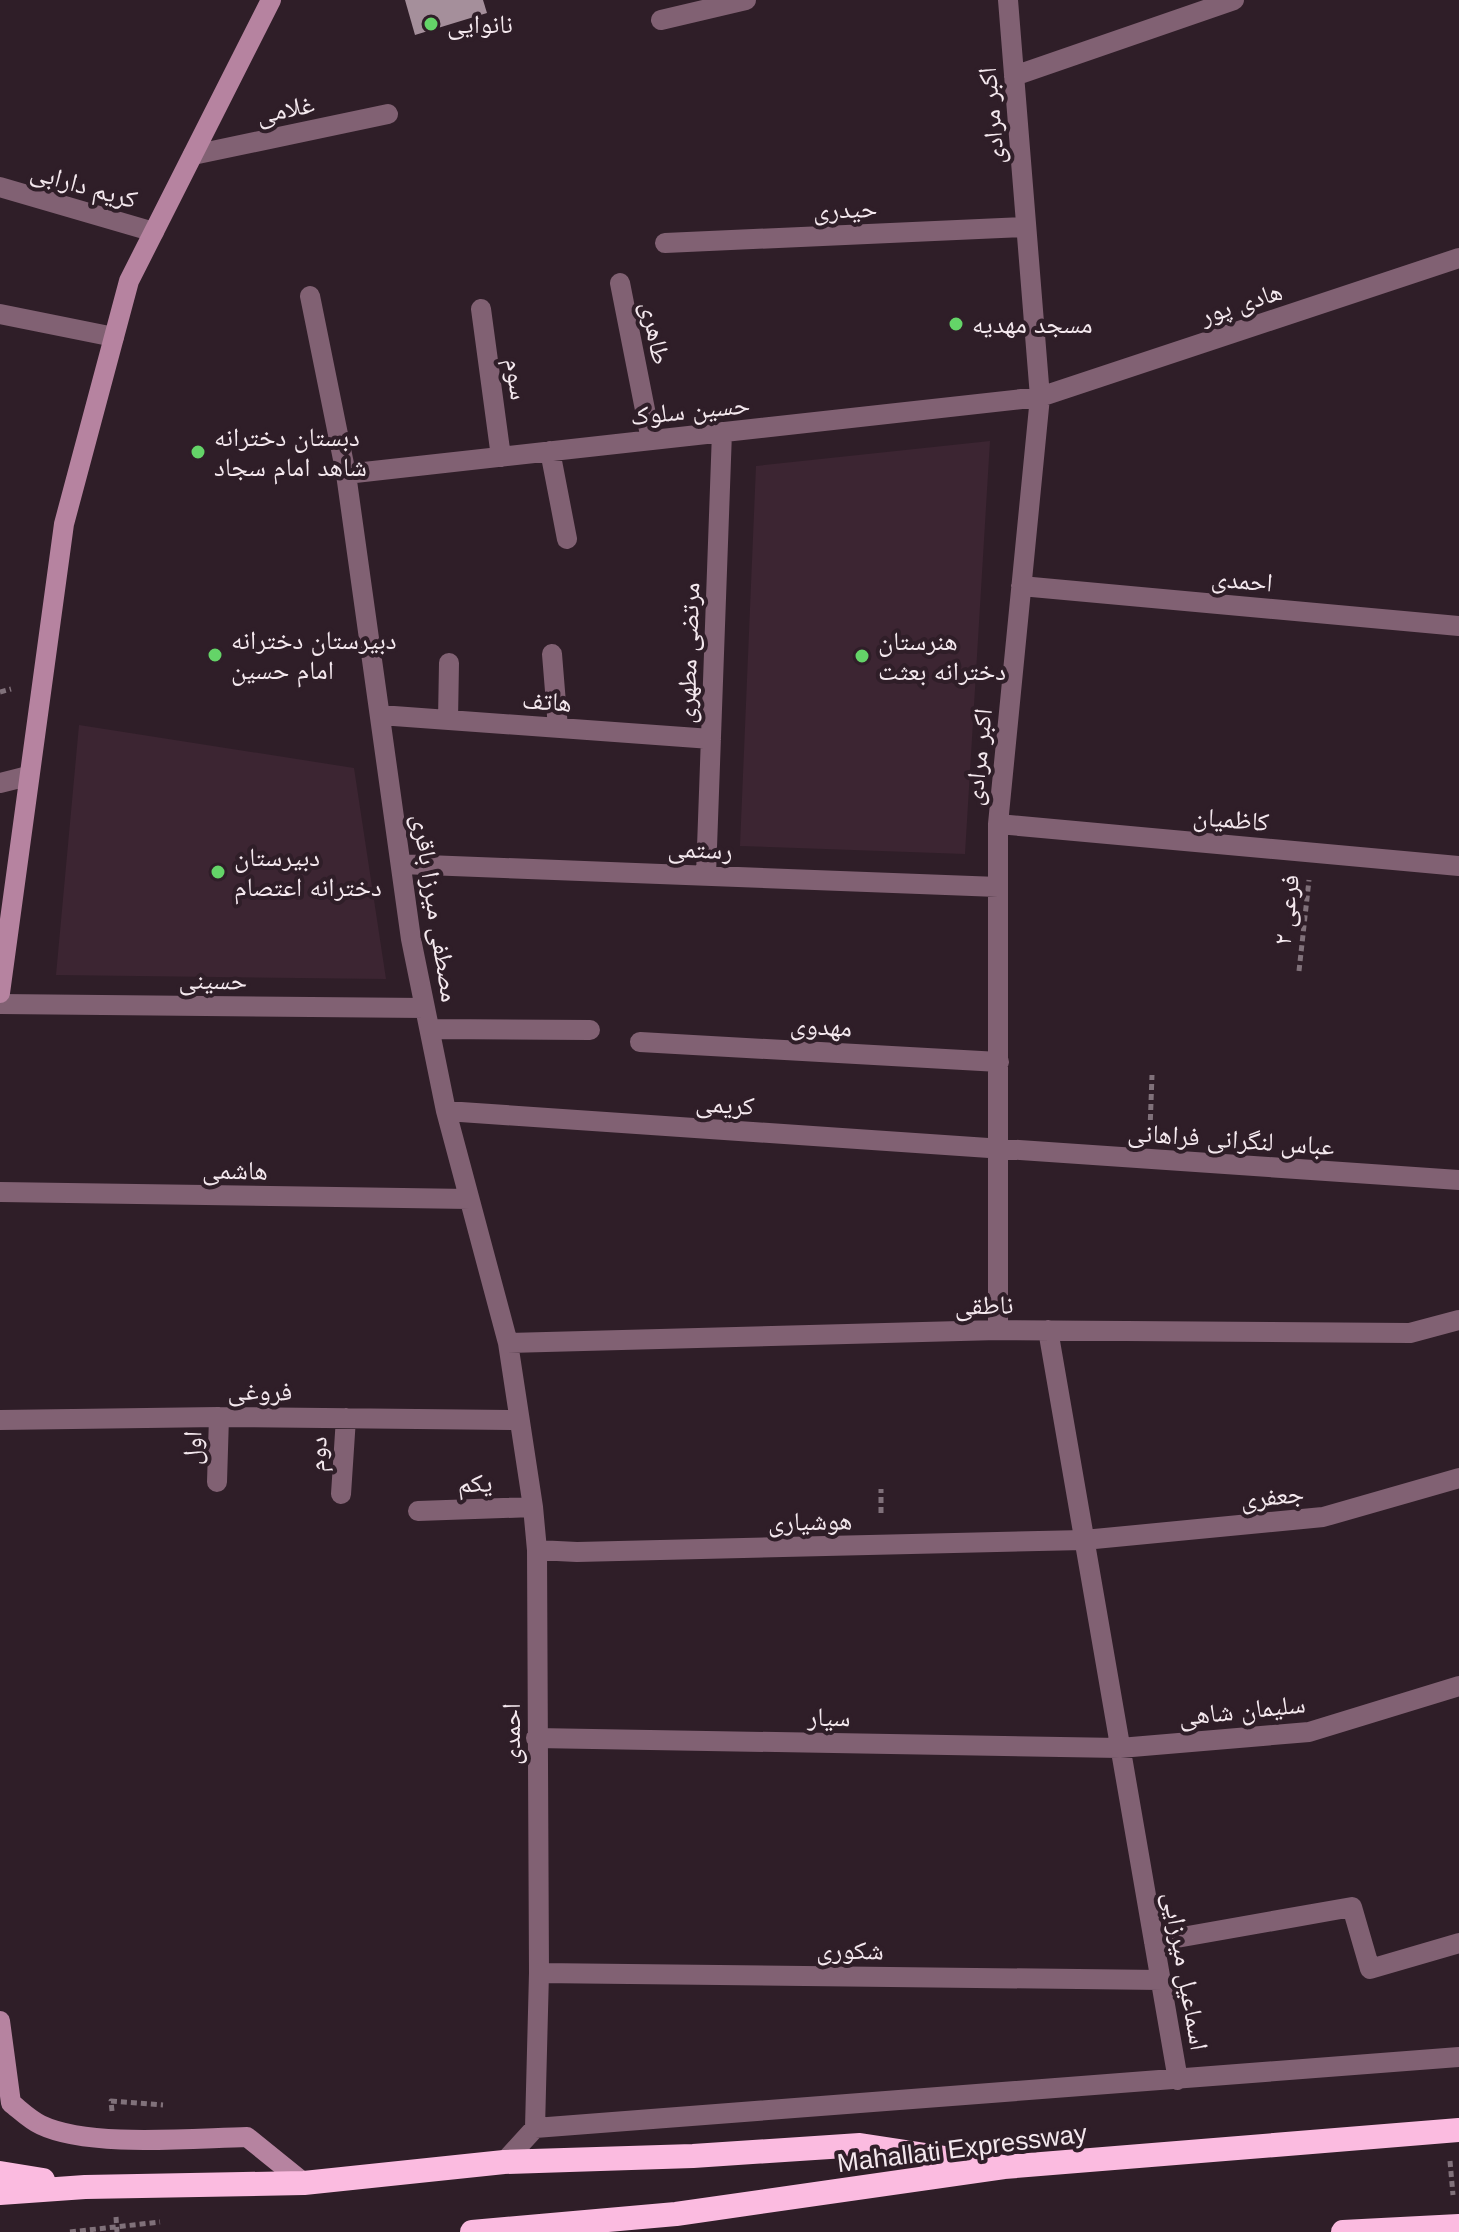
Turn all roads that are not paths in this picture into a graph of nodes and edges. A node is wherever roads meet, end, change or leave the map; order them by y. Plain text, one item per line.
1 (271, 0) edge
2 (746, 0) edge
3 (1008, 0) edge
4 (1234, 0) edge
5 (661, 20) dead end
6 (1014, 76) junction
7 (388, 114) dead end
8 (193, 155) junction
9 (0, 187) edge
10 (1026, 227) junction
11 (154, 232) junction
12 (665, 243) dead end
13 (1459, 258) edge
14 (620, 283) dead end
15 (310, 296) dead end
16 (481, 309) dead end
17 (0, 314) edge
18 (114, 337) junction
19 (1040, 397) junction
20 (722, 432) junction
21 (651, 440) junction
22 (550, 451) junction
23 (501, 457) junction
24 (346, 474) junction
25 (567, 539) dead end
26 (1021, 586) junction
27 (1459, 626) edge
28 (552, 654) dead end
29 (449, 663) dead end
30 (380, 715) junction
31 (448, 720) junction
32 (558, 728) junction
33 (711, 739) junction
34 (28, 776) junction
35 (0, 783) edge
36 (998, 824) junction
37 (401, 864) junction
38 (1459, 866) edge
39 (706, 875) junction
40 (998, 887) junction
41 (0, 993) edge
42 (0, 1004) edge
43 (428, 1018) junction
44 (590, 1030) dead end
45 (640, 1042) dead end
46 (999, 1062) junction
47 (446, 1111) junction
48 (999, 1149) junction
49 (1459, 1180) edge
50 (0, 1192) edge
51 (469, 1199) junction
52 (1459, 1320) edge
53 (998, 1330) junction
54 (1048, 1330) junction
55 (508, 1343) junction
56 (219, 1417) junction
57 (346, 1418) junction
58 (0, 1420) edge
59 (519, 1420) junction
60 (1459, 1478) edge
61 (217, 1482) dead end
62 (341, 1494) dead end
63 (533, 1507) junction
64 (418, 1511) dead end
65 (1084, 1540) junction
66 (537, 1550) junction
67 (1459, 1686) edge
68 (536, 1738) junction
69 (1120, 1748) junction
70 (1154, 1942) junction
71 (1459, 1943) edge
72 (539, 1973) junction
73 (1161, 1980) junction
74 (0, 2021) edge
75 (1459, 2057) edge
76 (1178, 2080) junction
77 (535, 2128) junction
78 (1459, 2130) edge
79 (504, 2162) junction
80 (1004, 2167) junction
81 (0, 2173) edge
82 (304, 2183) junction
83 (85, 2187) junction
84 (0, 2193) edge
85 (1459, 2226) edge
86 (472, 2232) edge
87 (1343, 2232) edge

1 - 8 main road
2 - 5 street
3 - 6 street, اکبر مرادی
4 - 6 street
6 - 10 street, اکبر مرادی
7 - 8 street, غلامی
8 - 11 main road
9 - 11 street, کریم دارابی
10 - 12 street, حیدری
10 - 19 street, اکبر مرادی
11 - 18 main road
13 - 19 street, هادی پور
14 - 21 street, طاهری
15 - 24 street, مصطفی میرزا باقری
16 - 23 street, سوم
17 - 18 street
18 - 34 main road
19 - 20 street, حسین سلوک
19 - 26 street, اکبر مرادی
20 - 21 street, حسین سلوک
20 - 33 street, مرتضی مطهری
21 - 22 street, حسین سلوک
22 - 23 street, حسین سلوک
22 - 25 street
23 - 24 street, حسین سلوک
24 - 30 street, مصطفی میرزا باقری
26 - 27 street, احمدی
26 - 36 street, اکبر مرادی
28 - 32 street
29 - 31 street
30 - 31 street, هاتف
30 - 37 street, مصطفی میرزا باقری
31 - 32 street, هاتف
32 - 33 street, هاتف
33 - 39 street, مرتضی مطهری
34 - 35 street
34 - 41 main road
36 - 38 street, کاظمیان
36 - 40 street, اکبر مرادی
37 - 39 street, رستمی
37 - 43 street, مصطفی میرزا باقری
39 - 40 street, رستمی
40 - 46 street, اکبر مرادی
42 - 43 street, حسینی
43 - 44 street
43 - 47 street, مصطفی میرزا باقری
45 - 46 street, مهدوی
46 - 48 street, اکبر مرادی
47 - 48 street, کریمی
47 - 51 street, مصطفی میرزا باقری
48 - 49 street, عباس لنگرانی فراهانی
48 - 53 street, اکبر مرادی
50 - 51 street, هاشمی
51 - 55 street, مصطفی میرزا باقری
52 - 54 street, ناطقی
53 - 54 street, ناطقی
53 - 55 street, ناطقی
54 - 65 street, اسماعیل میرزایی
55 - 59 street, احمدی
56 - 57 street, فروغی
56 - 58 street, فروغی
56 - 61 street, اول
57 - 59 street, فروغی
57 - 62 street, دوم
59 - 63 street, احمدی
60 - 65 street, جعفری
63 - 64 street, یکم
63 - 66 street, احمدی
65 - 66 street, هوشیاری
65 - 69 street, اسماعیل میرزایی
66 - 68 street, احمدی
67 - 69 street, سلیمان شاهی
68 - 69 street, سیار
68 - 72 street, احمدی
69 - 70 street, اسماعیل میرزایی
70 - 71 street
70 - 73 street, اسماعیل میرزایی
72 - 73 street, شکوری
72 - 77 street, احمدی
73 - 76 street, اسماعیل میرزایی
74 - 82 main road
75 - 76 street
76 - 77 street, اسماعیل میرزایی
77 - 79 street
78 - 80 highway, Mahallati Expressway
79 - 80 highway
79 - 82 highway
80 - 86 highway, Mahallati Expressway
81 - 83 highway
82 - 83 highway
83 - 84 highway
85 - 87 highway

